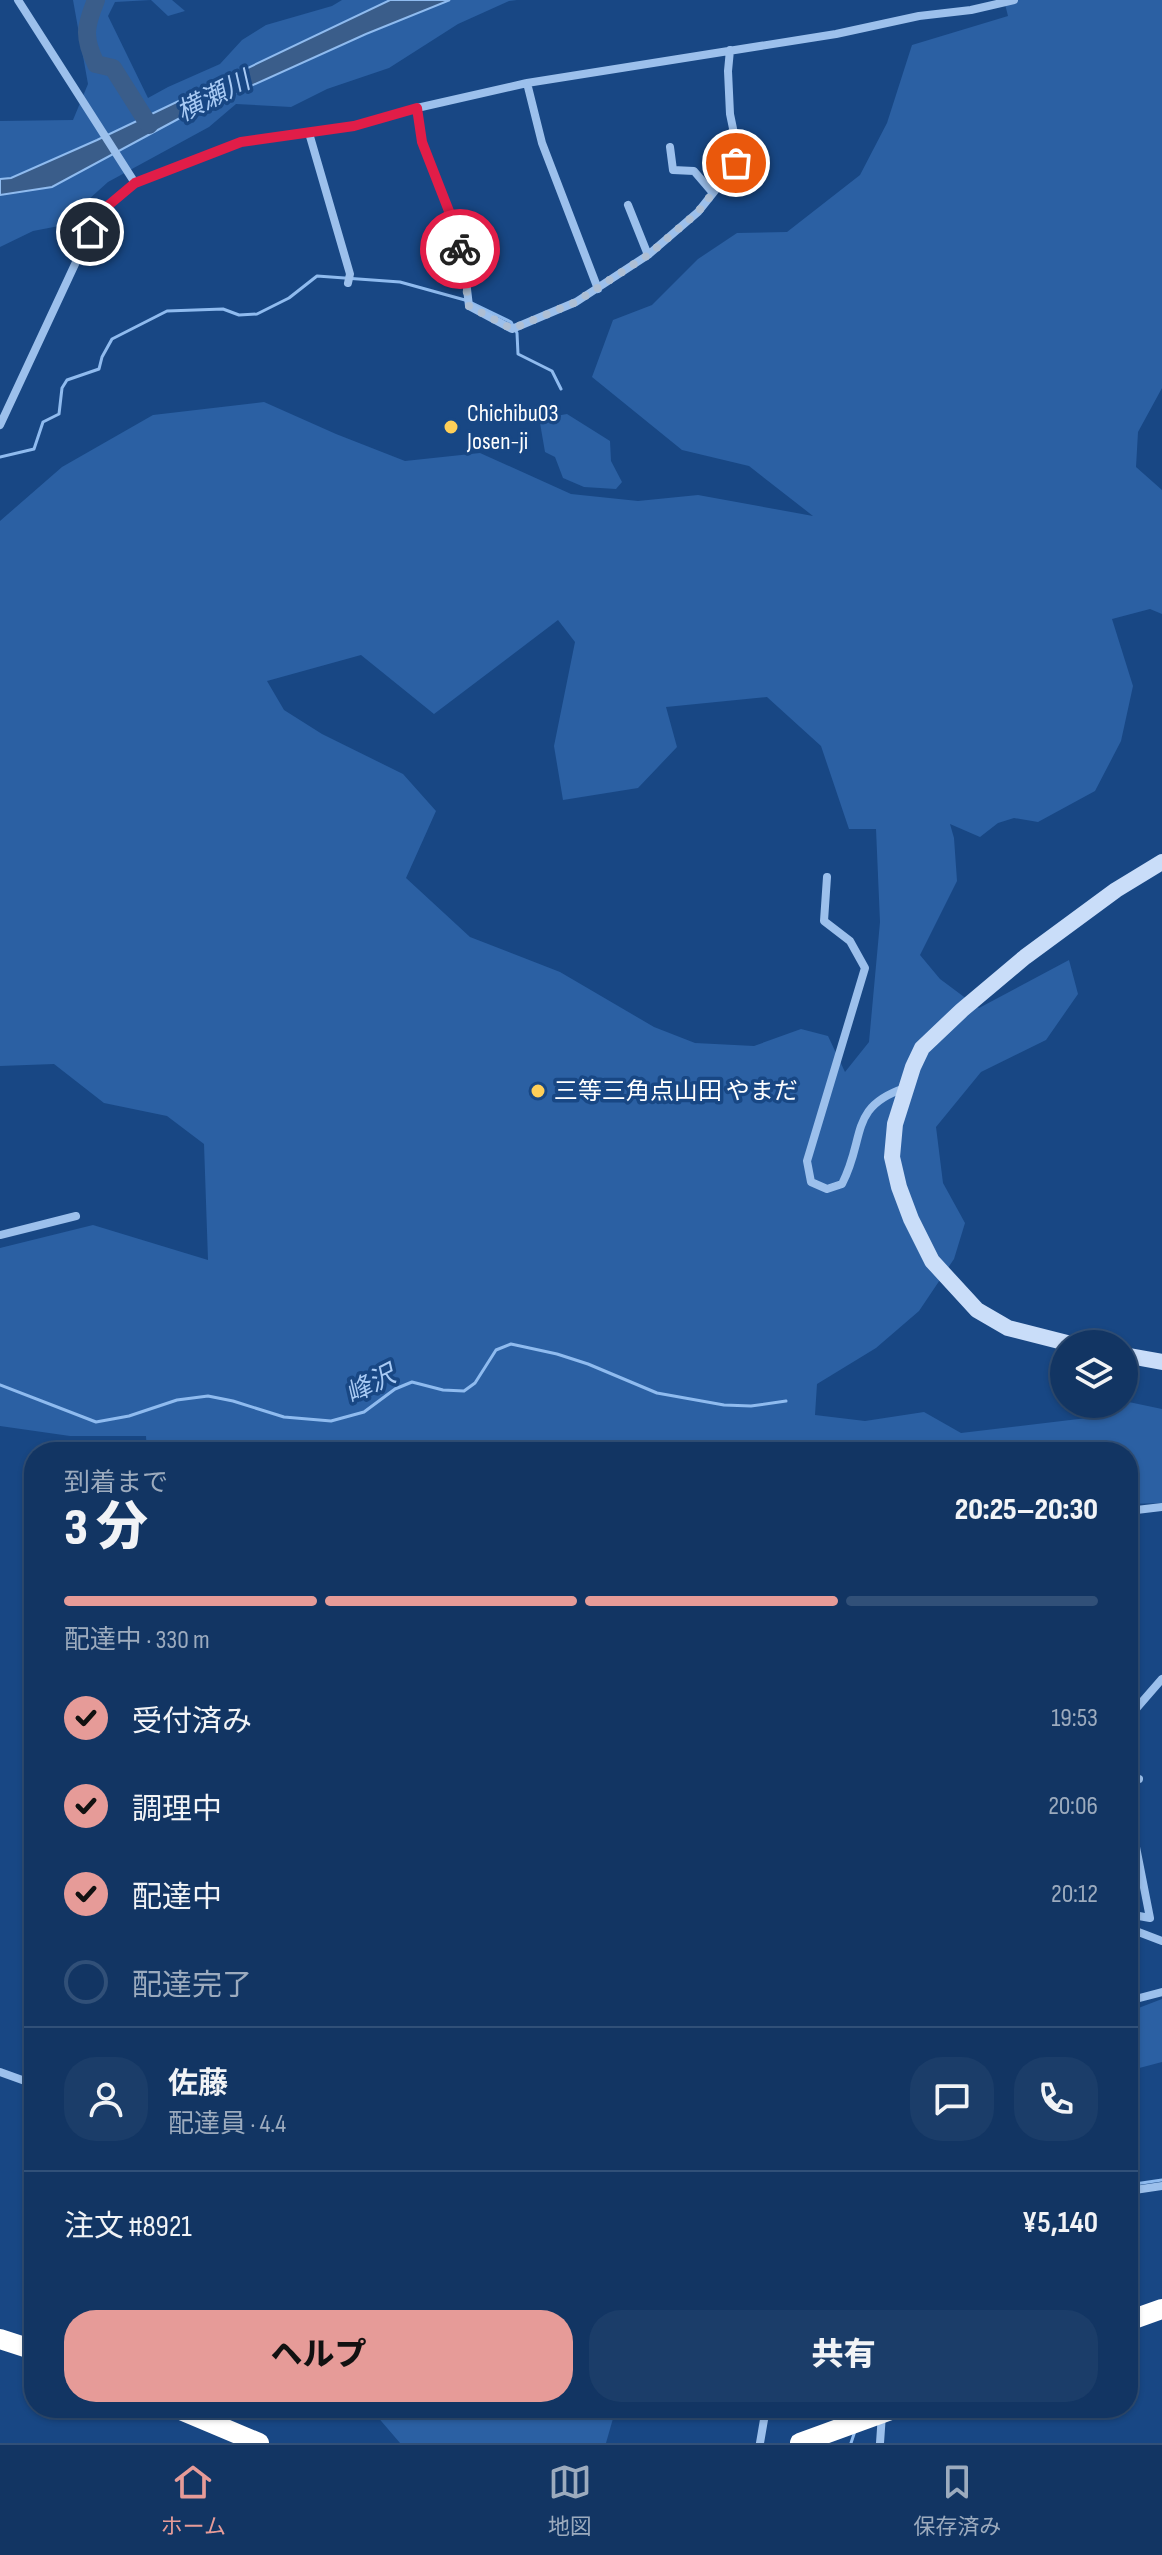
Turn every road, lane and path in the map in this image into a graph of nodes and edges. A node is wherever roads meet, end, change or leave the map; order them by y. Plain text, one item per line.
1 (18, 0) edge
2 (1014, 0) edge
3 (730, 50) junction
4 (527, 83) junction
5 (417, 108) junction
6 (309, 133) junction
7 (670, 147) dead end
8 (135, 183) junction
9 (712, 192) junction
10 (628, 205) dead end
11 (648, 255) junction
12 (348, 283) dead end
13 (598, 289) junction
14 (0, 425) edge
15 (1162, 862) edge
16 (827, 877) dead end
17 (906, 1088) junction
18 (76, 1216) dead end
19 (0, 1235) edge
20 (1050, 1339) edge
21 (1138, 1358) edge
22 (1162, 1362) edge
23 (1162, 1507) edge
24 (1138, 1510) edge
25 (1162, 1680) edge
26 (1138, 1707) edge
27 (1138, 1857) edge
28 (1138, 1916) edge
29 (1138, 1932) edge
30 (1162, 1941) edge
31 (1162, 1992) edge
32 (1138, 1998) edge
33 (0, 2072) edge
34 (24, 2081) edge
35 (1162, 2186) edge
36 (1138, 2190) edge
37 (1162, 2309) edge
38 (1138, 2317) edge
39 (0, 2339) edge
40 (24, 2347) edge
41 (200, 2418) edge
42 (764, 2418) edge
43 (867, 2418) edge
44 (887, 2418) edge
45 (259, 2443) edge
46 (760, 2443) edge
47 (800, 2443) edge
48 (880, 2443) edge

1 - 8 street
2 - 3 street
3 - 4 street
3 - 9 street
4 - 5 street
4 - 13 street
5 - 6 street
5 - 13 street
6 - 8 street
6 - 12 street
7 - 9 street
8 - 14 street
9 - 11 street
10 - 11 street
11 - 13 street
15 - 17 street
16 - 17 street
17 - 20 street
18 - 19 street
21 - 22 street
23 - 24 street
25 - 26 street
27 - 28 street
29 - 30 street
31 - 32 street
33 - 34 street
35 - 36 street
37 - 38 highway
39 - 40 highway
41 - 45 highway
42 - 46 street
43 - 47 highway
44 - 48 street

